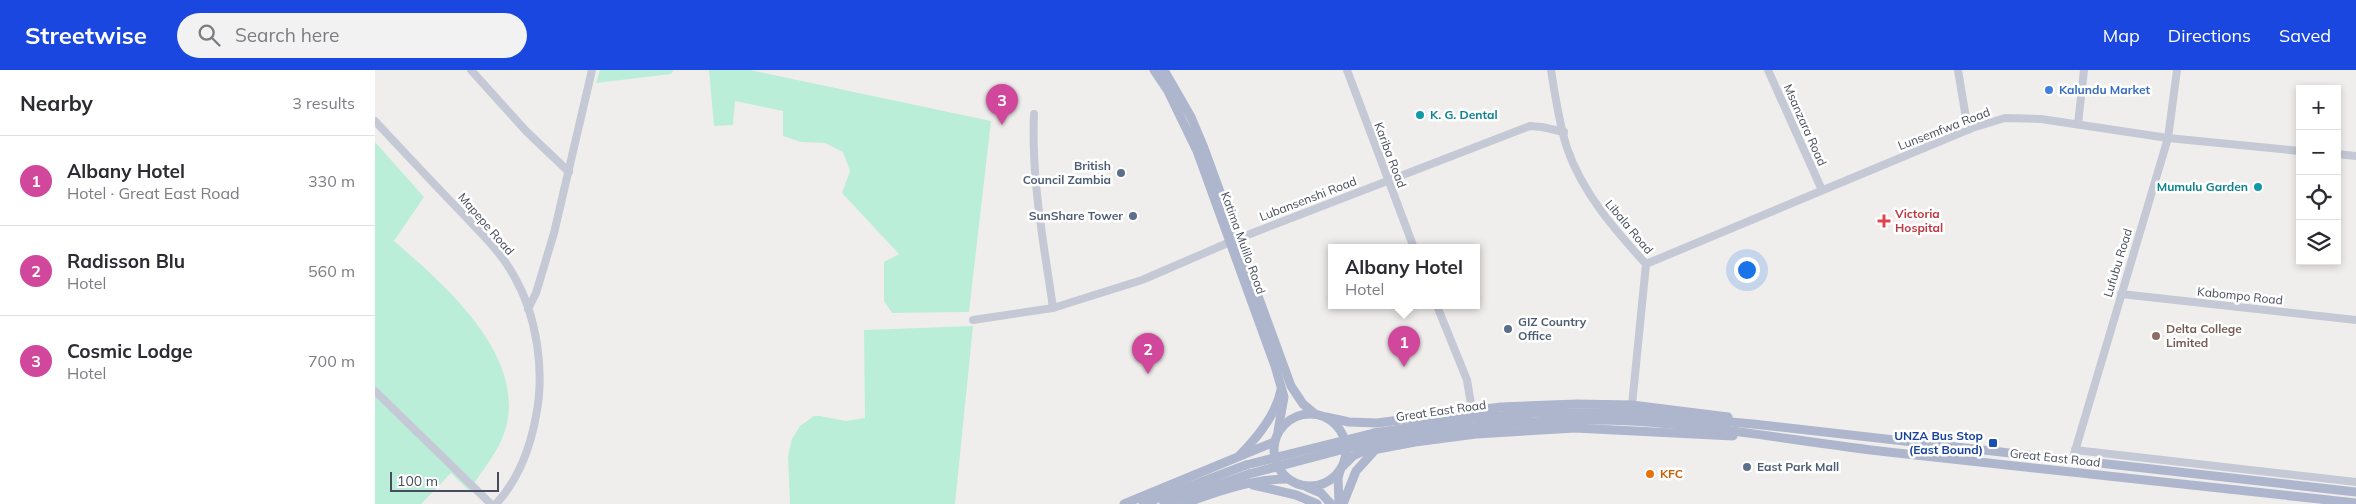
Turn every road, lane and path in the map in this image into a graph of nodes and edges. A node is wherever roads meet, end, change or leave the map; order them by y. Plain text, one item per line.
1 (471, 70) edge
2 (592, 70) edge
3 (1154, 70) edge
4 (1164, 70) edge
5 (1347, 70) edge
6 (1551, 70) edge
7 (1768, 70) edge
8 (1958, 70) edge
9 (2084, 70) edge
10 (2177, 70) edge
11 (1034, 114) dead end
12 (375, 121) edge
13 (2078, 124) junction
14 (1968, 130) junction
15 (1564, 132) junction
16 (2168, 138) junction
17 (2296, 151) edge
18 (2341, 154) edge
19 (2356, 156) edge
20 (569, 172) junction
21 (1387, 181) junction
22 (1822, 190) junction
23 (1233, 240) junction
24 (1412, 244) edge
25 (1646, 264) junction
26 (2121, 294) junction
27 (1053, 308) junction
28 (528, 309) junction
29 (1438, 309) edge
30 (973, 320) dead end
31 (2356, 320) edge
32 (1281, 387) junction
33 (375, 391) edge
34 (1632, 405) junction
35 (1472, 410) junction
36 (1315, 414) junction
37 (1326, 417) junction
38 (1753, 424) junction
39 (1279, 431) junction
40 (1375, 441) junction
41 (1274, 442) junction
42 (2075, 450) junction
43 (1238, 457) junction
44 (2072, 461) junction
45 (1341, 468) junction
46 (1247, 469) junction
47 (1287, 478) junction
48 (2356, 482) edge
49 (1249, 484) junction
50 (1304, 486) junction
51 (2356, 492) edge
52 (2356, 503) edge
53 (491, 504) edge
54 (496, 504) edge
55 (1124, 504) edge
56 (1143, 504) edge
57 (1164, 504) edge
58 (1183, 504) edge
59 (1317, 504) edge
60 (1331, 504) edge
61 (1341, 504) edge

1 - 20 street
2 - 20 street
3 - 23 main road, Katima Mulilo Road
4 - 23 main road, Katima Mulilo Road
5 - 21 street, Kariba Road
6 - 15 street, Libala Road
7 - 22 street, Msanzara Road
8 - 14 street
9 - 13 street
10 - 16 street, Lufubu Road
11 - 27 street
12 - 28 street, Mapepe Road
13 - 14 street, Lunsemfwa Road
13 - 16 street, Lunsemfwa Road
14 - 22 street, Lunsemfwa Road
15 - 21 street, Lubansenshi Road
15 - 25 street, Libala Road
16 - 17 street, Lunsemfwa Road
16 - 26 street, Lufubu Road
18 - 19 street
20 - 28 street
21 - 23 street, Lubansenshi Road
21 - 24 street, Kariba Road
22 - 25 street, Lunsemfwa Road
23 - 27 street, Lubansenshi Road
23 - 32 main road, Katima Mulilo Road
23 - 36 main road, Katima Mulilo Road
25 - 34 street, Libala Road
26 - 31 street, Kabompo Road
26 - 42 street, Lufubu Road
27 - 30 street, Lubansenshi Road
28 - 54 street, Mapepe Road
29 - 35 street
32 - 39 main road, Katima Mulilo Road
32 - 43 main road
33 - 53 street
34 - 35 main road, Great East Road
34 - 38 main road, Great East Road
35 - 37 main road, Great East Road
36 - 37 main road
36 - 39 main road
37 - 45 main road
38 - 40 main road, Great East Road
38 - 44 main road, Great East Road
39 - 41 main road
40 - 45 main road, Great East Road
40 - 46 main road, Great East Road, bridge
40 - 52 main road, Great East Road
40 - 61 main road
41 - 43 main road
41 - 47 main road
42 - 44 street, Lufubu Road
42 - 48 street
43 - 55 main road
44 - 51 main road, Great East Road
45 - 50 main road
45 - 61 main road
46 - 56 main road, Great East Road
46 - 57 main road, Great East Road
47 - 49 main road
47 - 50 main road
49 - 58 main road
49 - 59 main road
50 - 60 main road

